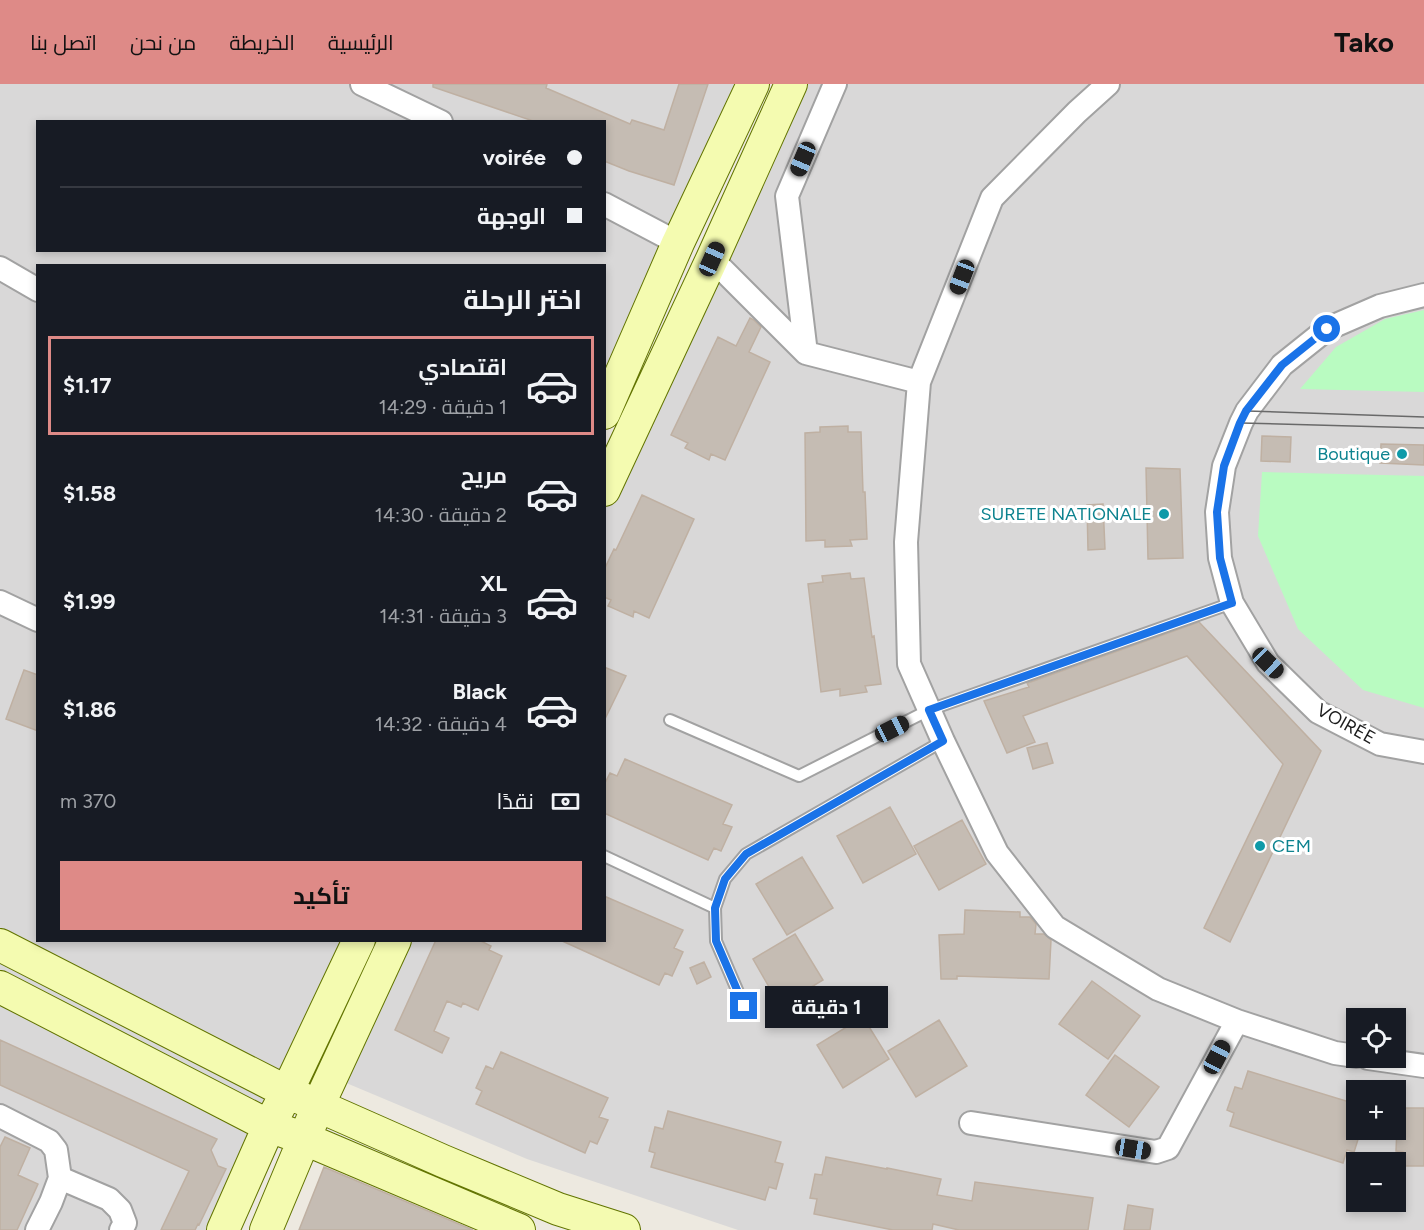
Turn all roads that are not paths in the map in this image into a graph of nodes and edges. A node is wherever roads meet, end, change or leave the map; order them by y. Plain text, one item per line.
1 (362, 84) edge
2 (753, 84) edge
3 (790, 84) edge
4 (835, 84) edge
5 (1108, 84) edge
6 (437, 120) edge
7 (606, 205) edge
8 (678, 243) junction
9 (712, 259) junction
10 (0, 268) edge
11 (36, 289) edge
12 (1424, 295) edge
13 (806, 353) junction
14 (919, 382) junction
15 (606, 408) edge
16 (606, 486) edge
17 (0, 602) edge
18 (1232, 603) junction
19 (36, 619) edge
20 (929, 710) junction
21 (670, 720) dead end
22 (943, 741) junction
23 (1424, 752) edge
24 (606, 857) edge
25 (715, 908) junction
26 (358, 942) edge
27 (394, 942) edge
28 (0, 945) edge
29 (0, 987) edge
30 (744, 1006) dead end
31 (1237, 1021) junction
32 (1346, 1055) edge
33 (1406, 1063) edge
34 (1424, 1066) edge
35 (287, 1092) junction
36 (318, 1106) junction
37 (0, 1116) edge
38 (970, 1123) dead end
39 (269, 1126) junction
40 (305, 1139) junction
41 (60, 1178) junction
42 (37, 1230) edge
43 (122, 1230) edge
44 (223, 1230) edge
45 (266, 1230) edge
46 (519, 1230) edge
47 (624, 1230) edge

1 - 6 street
2 - 8 main road
3 - 9 main road
4 - 13 street
5 - 14 street
7 - 8 street
8 - 15 main road
9 - 13 street
9 - 16 main road
10 - 11 street
12 - 18 street, VOIRÉE
13 - 14 street
14 - 20 street
17 - 19 street
18 - 20 lane
18 - 23 street, VOIRÉE
20 - 21 lane
20 - 22 street
22 - 25 lane
22 - 31 street
24 - 25 lane
25 - 30 lane
26 - 35 main road
27 - 36 main road
28 - 35 main road
29 - 39 main road
31 - 32 street
31 - 38 street
33 - 34 street
35 - 36 main road
35 - 39 main road
36 - 40 main road
36 - 47 main road
37 - 41 street
39 - 40 main road
39 - 44 main road
40 - 45 main road
40 - 46 main road
41 - 42 street
41 - 43 street

